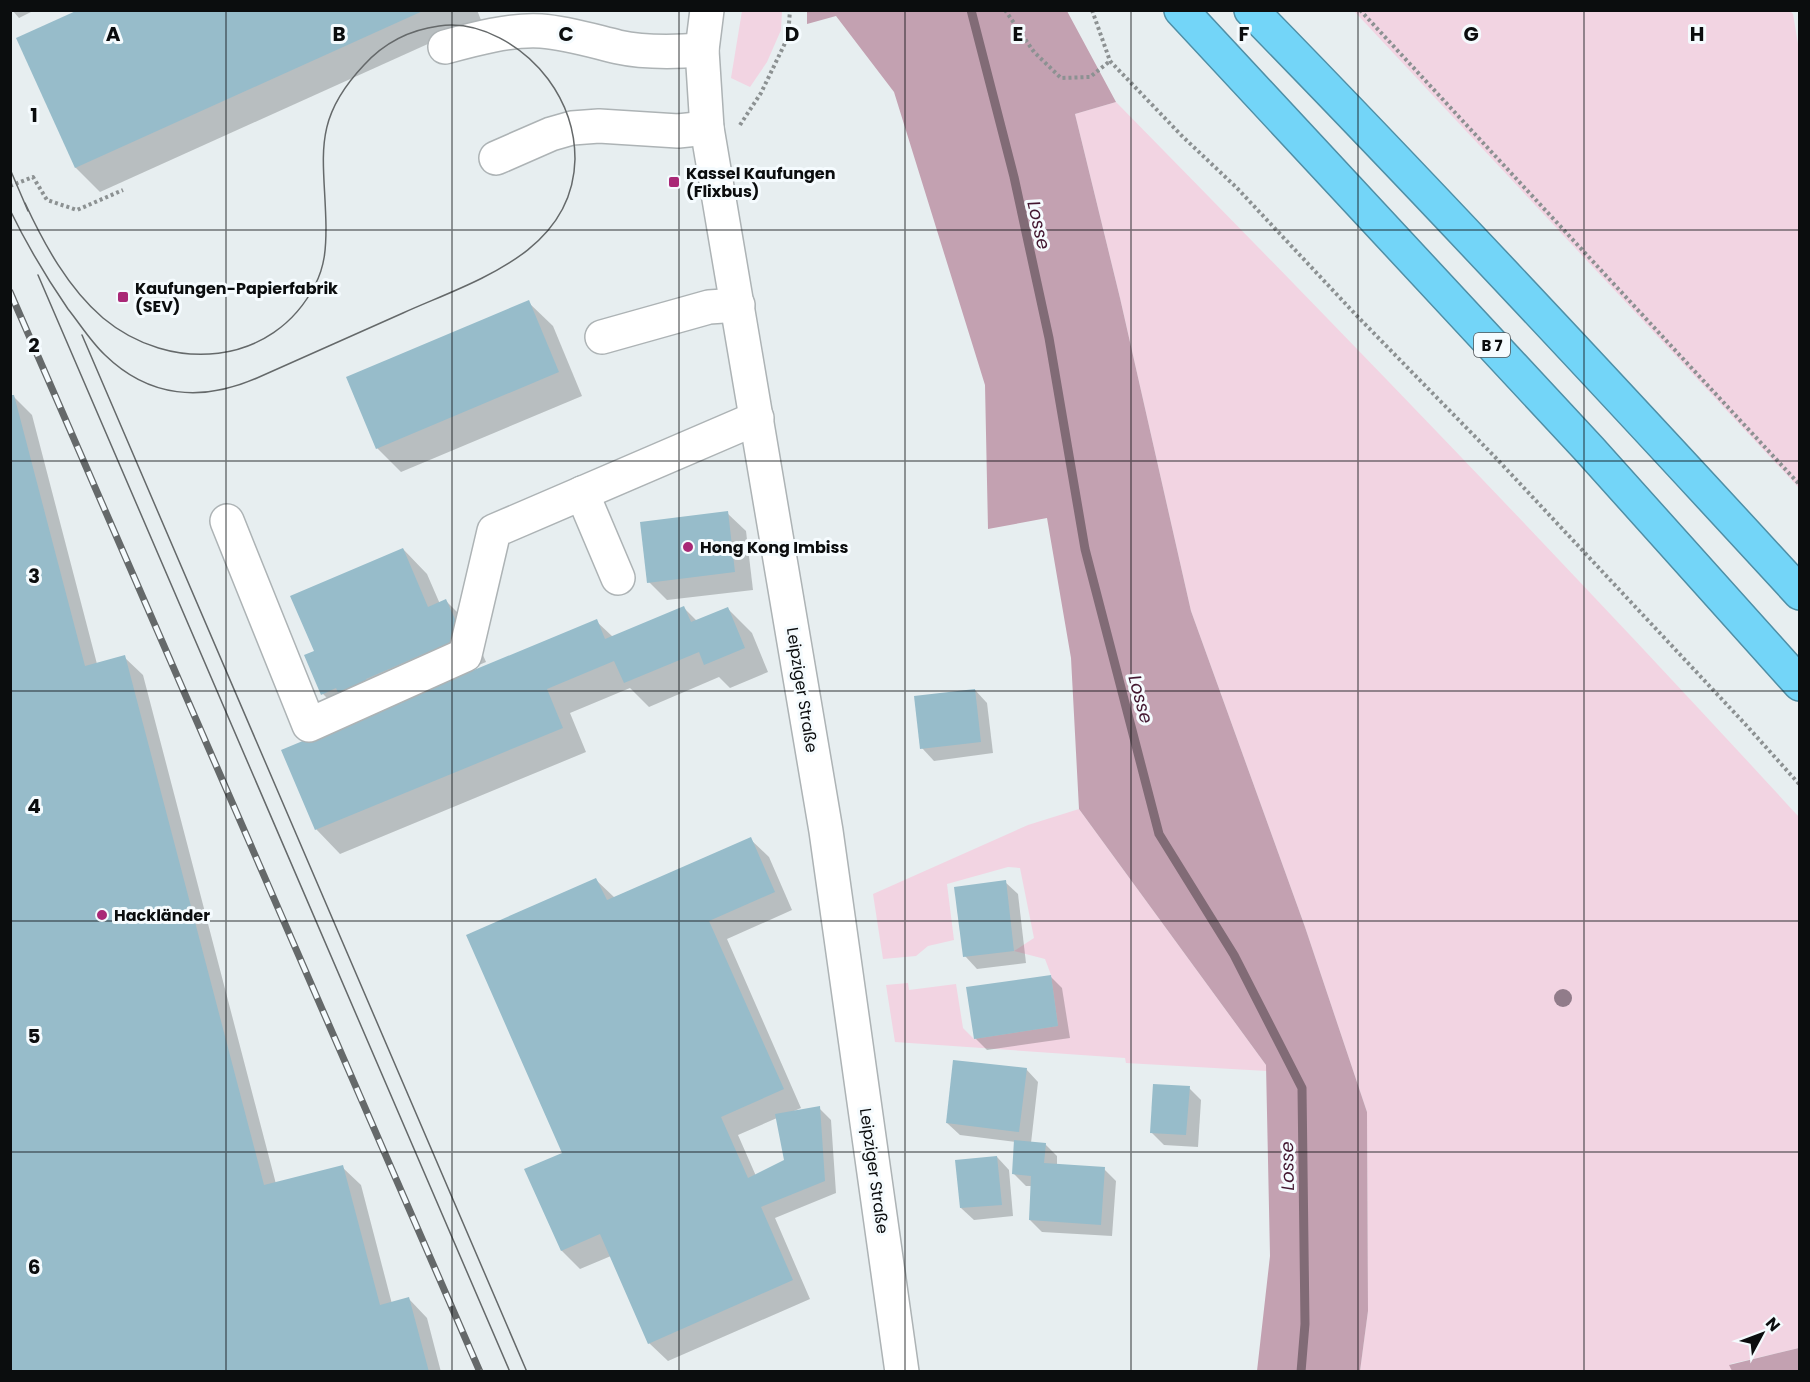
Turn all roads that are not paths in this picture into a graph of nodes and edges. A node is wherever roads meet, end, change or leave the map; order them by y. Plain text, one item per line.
1 (707, 10) edge
2 (1181, 10) edge
3 (1251, 10) edge
4 (445, 47) dead end
5 (702, 50) junction
6 (723, 127) junction
7 (496, 158) dead end
8 (738, 305) junction
9 (602, 337) dead end
10 (757, 418) junction
11 (582, 493) junction
12 (227, 521) dead end
13 (618, 578) dead end
14 (1800, 593) edge
15 (1800, 684) edge
16 (902, 1371) edge

1 - 5 street, Leipziger Straße
2 - 15 highway, B 7
3 - 14 highway
4 - 5 street
5 - 6 street, Leipziger Straße
6 - 7 street
6 - 8 street, Leipziger Straße
8 - 9 street
8 - 10 street, Leipziger Straße
10 - 11 street
10 - 16 street, Leipziger Straße
11 - 12 street
11 - 13 street

